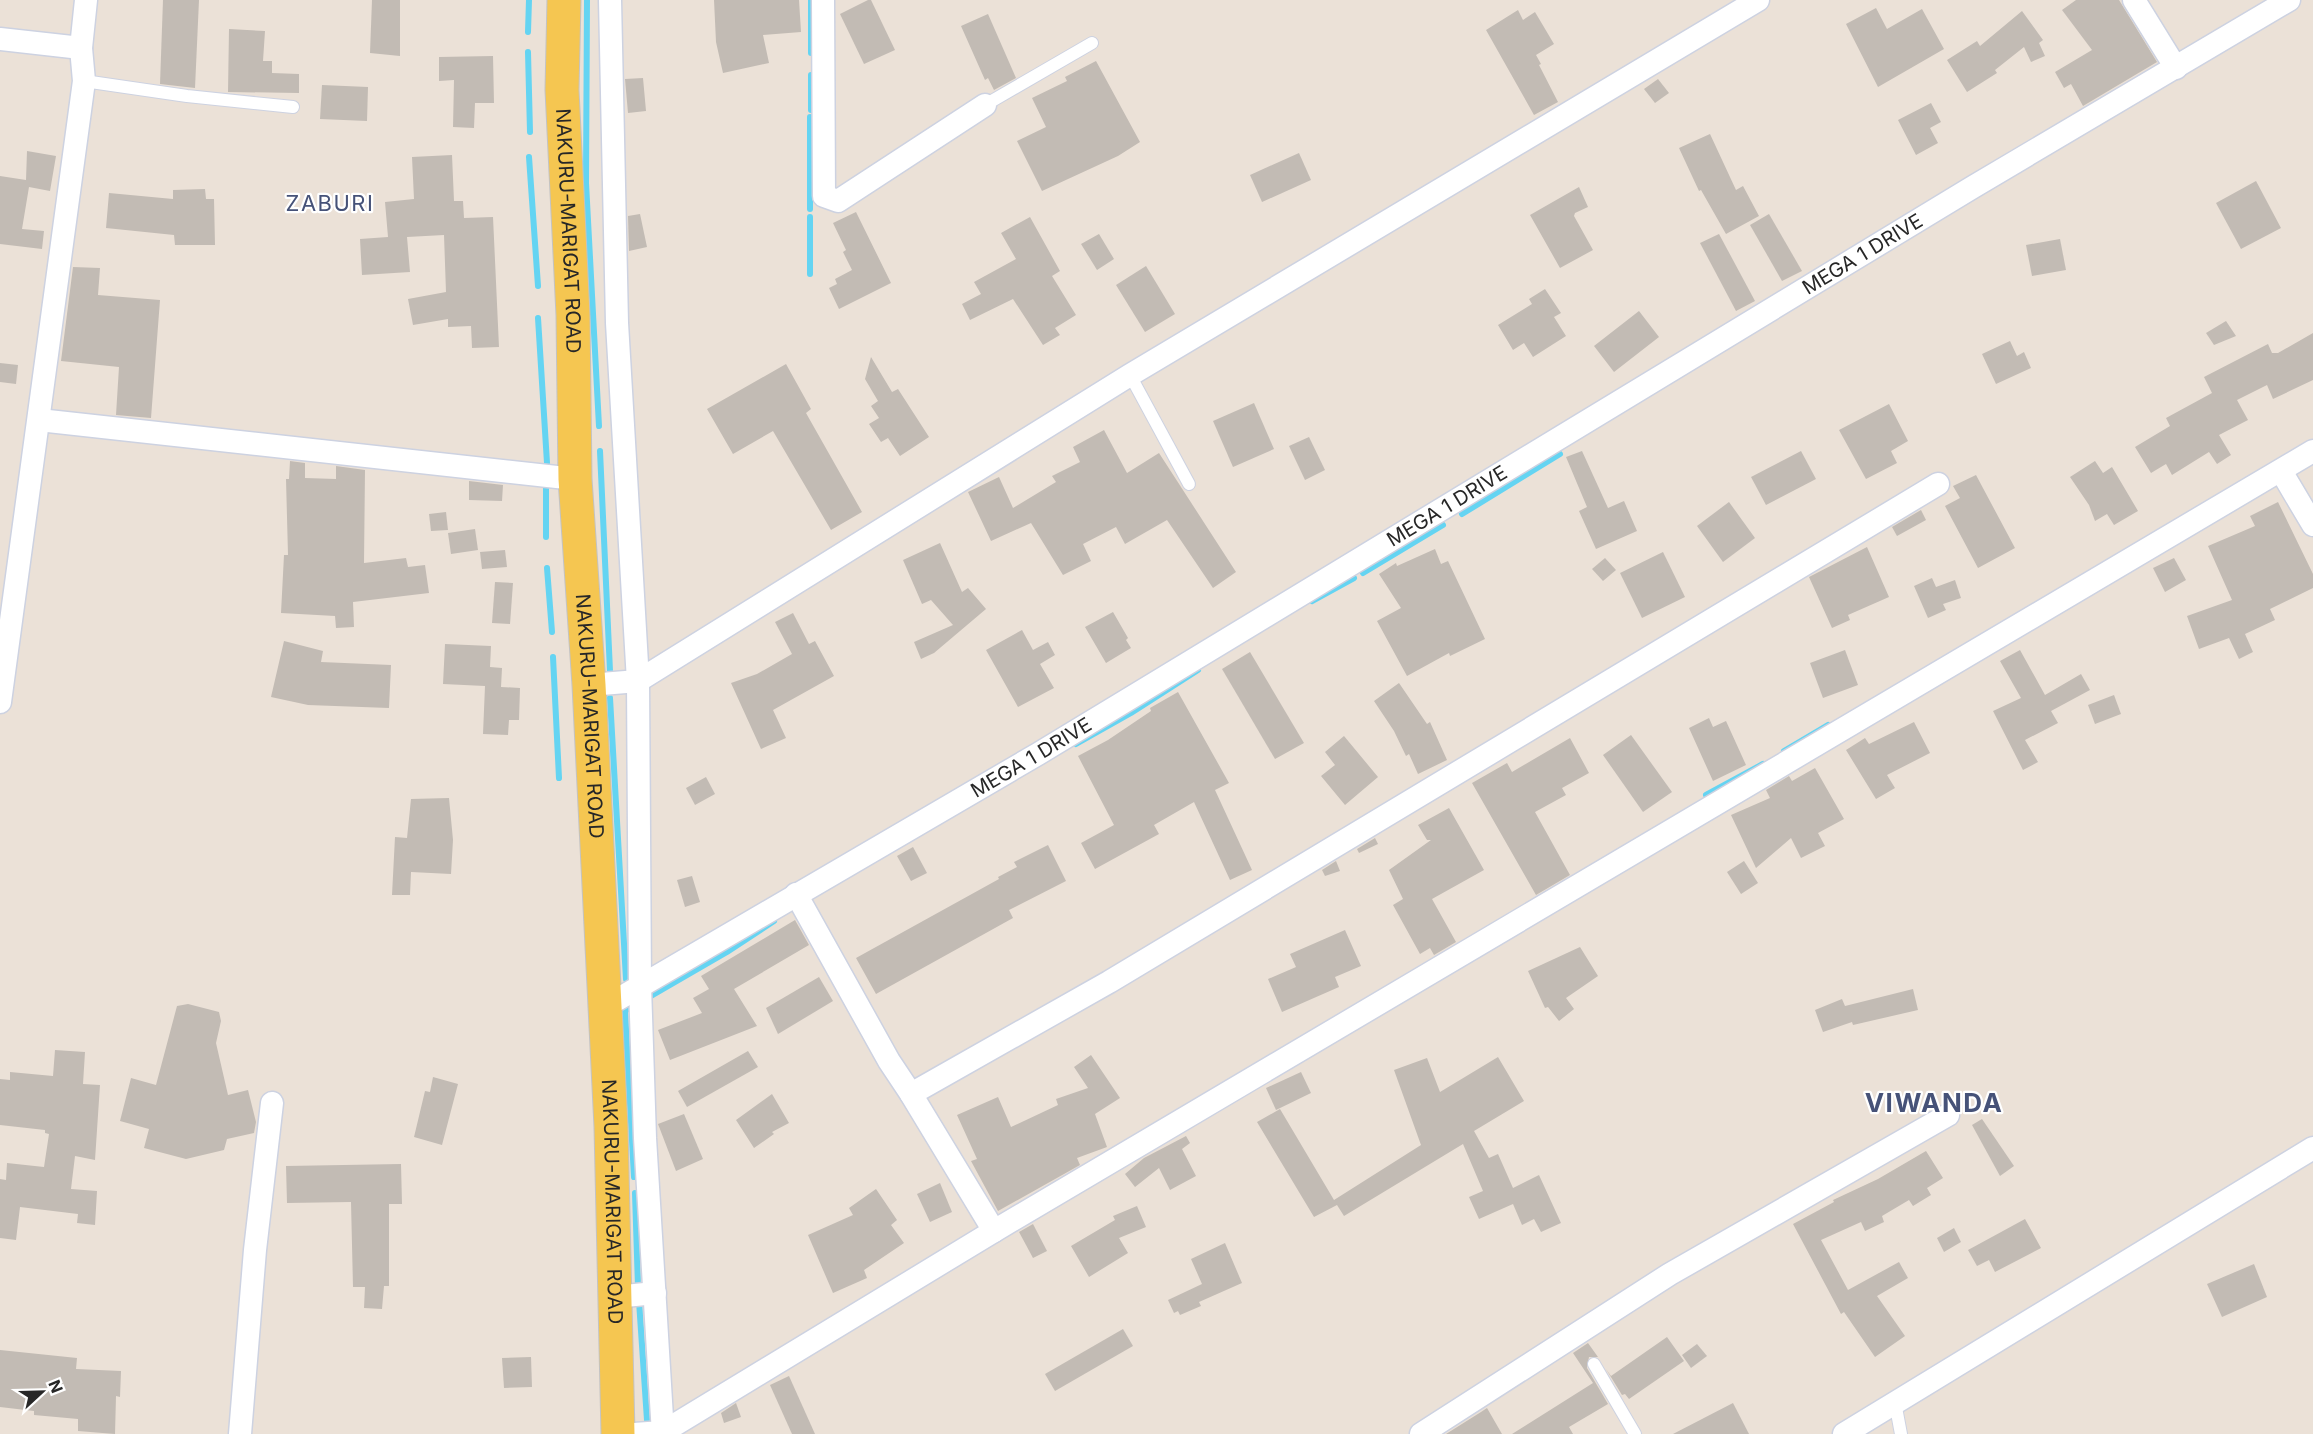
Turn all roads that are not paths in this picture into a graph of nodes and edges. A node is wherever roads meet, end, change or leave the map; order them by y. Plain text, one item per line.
1 (86, 0) edge
2 (564, 0) edge
3 (610, 0) edge
4 (824, 0) edge
5 (1758, 0) edge
6 (2134, 0) edge
7 (2289, 0) edge
8 (0, 39) edge
9 (1092, 43) dead end
10 (81, 48) junction
11 (2176, 68) junction
12 (84, 81) junction
13 (985, 105) joint
14 (293, 107) dead end
15 (1130, 375) junction
16 (39, 420) junction
17 (2313, 452) edge
18 (2281, 471) junction
19 (575, 479) junction
20 (1189, 484) dead end
21 (1938, 484) dead end
22 (2313, 525) edge
23 (638, 681) junction
24 (589, 685) junction
25 (0, 702) edge
26 (796, 894) junction
27 (640, 986) junction
28 (603, 1008) junction
29 (912, 1094) junction
30 (272, 1103) dead end
31 (1948, 1115) dead end
32 (2313, 1148) edge
33 (648, 1184) junction
34 (612, 1188) junction
35 (994, 1231) junction
36 (655, 1293) junction
37 (615, 1297) junction
38 (1594, 1364) dead end
39 (1895, 1402) junction
40 (663, 1433) edge
41 (240, 1434) edge
42 (618, 1434) edge
43 (634, 1434) edge
44 (1420, 1434) edge
45 (1635, 1434) edge
46 (1844, 1434) edge
47 (1901, 1434) edge

1 - 10 street
2 - 19 main road, NAKURU-MARIGAT ROAD
3 - 23 street
4 - 13 street
5 - 15 street
6 - 11 street
7 - 11 street, MEGA 1 DRIVE
8 - 10 street
9 - 13 lane
10 - 12 street
11 - 26 street, MEGA 1 DRIVE
12 - 14 lane
12 - 16 street
15 - 20 lane
15 - 23 street
16 - 19 street
16 - 25 street
17 - 18 street
18 - 22 street
18 - 35 street
19 - 24 main road, NAKURU-MARIGAT ROAD
21 - 29 street
23 - 24 street
23 - 27 street
24 - 28 main road, NAKURU-MARIGAT ROAD
26 - 27 street, MEGA 1 DRIVE
26 - 29 street
27 - 28 street, MEGA 1 DRIVE
27 - 33 street
28 - 34 main road, NAKURU-MARIGAT ROAD
29 - 35 street
30 - 41 street
31 - 44 street
32 - 39 street
33 - 34 street
33 - 36 street
34 - 37 main road, NAKURU-MARIGAT ROAD
35 - 40 street
36 - 37 street
36 - 40 street
37 - 42 main road, NAKURU-MARIGAT ROAD
38 - 45 lane
39 - 46 street
39 - 47 lane
40 - 43 street

